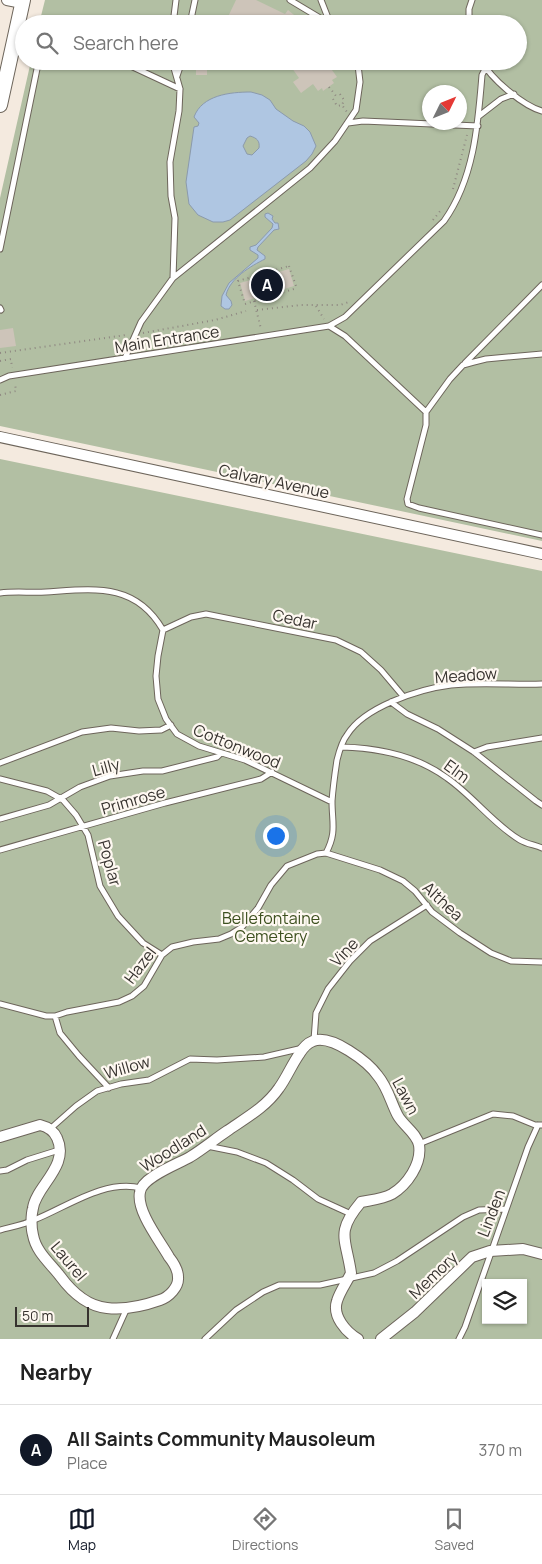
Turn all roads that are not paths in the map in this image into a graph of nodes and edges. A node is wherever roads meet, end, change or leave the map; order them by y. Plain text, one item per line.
1 (7, 0) edge
2 (176, 0) edge
3 (196, 0) edge
4 (290, 0) edge
5 (321, 0) edge
6 (472, 0) edge
7 (23, 2) edge
8 (20, 15) edge
9 (174, 15) edge
10 (192, 15) edge
11 (315, 15) edge
12 (327, 15) edge
13 (468, 15) edge
14 (15, 32) edge
15 (37, 70) edge
16 (139, 70) edge
17 (175, 70) edge
18 (179, 70) edge
19 (359, 70) edge
20 (484, 70) edge
21 (486, 70) edge
22 (4, 73) edge
23 (177, 76) junction
24 (180, 89) junction
25 (514, 94) junction
26 (0, 105) edge
27 (542, 111) edge
28 (479, 116) junction
29 (348, 123) junction
30 (478, 126) junction
31 (0, 249) edge
32 (173, 278) junction
33 (542, 285) edge
34 (329, 326) junction
35 (542, 354) edge
36 (125, 358) junction
37 (463, 365) junction
38 (0, 375) edge
39 (9, 376) junction
40 (0, 380) edge
41 (426, 412) junction
42 (0, 437) edge
43 (542, 535) edge
44 (542, 554) edge
45 (0, 593) edge
46 (163, 630) junction
47 (542, 684) edge
48 (403, 696) junction
49 (391, 702) junction
50 (171, 725) junction
51 (542, 738) edge
52 (342, 746) junction
53 (474, 752) junction
54 (221, 753) junction
55 (0, 764) edge
56 (272, 772) junction
57 (0, 779) edge
58 (60, 799) junction
59 (332, 802) junction
60 (542, 804) edge
61 (0, 819) edge
62 (83, 826) junction
63 (542, 848) edge
64 (0, 850) edge
65 (326, 853) junction
66 (426, 905) junction
67 (162, 955) junction
68 (542, 962) edge
69 (0, 1004) edge
70 (55, 1016) junction
71 (314, 1040) junction
72 (303, 1048) junction
73 (109, 1088) junction
74 (540, 1125) edge
75 (50, 1130) junction
76 (0, 1137) edge
77 (419, 1144) junction
78 (206, 1146) junction
79 (59, 1150) junction
80 (0, 1172) edge
81 (141, 1189) junction
82 (506, 1209) junction
83 (350, 1214) junction
84 (33, 1221) junction
85 (0, 1230) edge
86 (490, 1251) junction
87 (542, 1254) edge
88 (348, 1279) junction
89 (127, 1308) junction
90 (352, 1338) edge
91 (113, 1339) edge
92 (205, 1339) edge
93 (381, 1339) edge
94 (459, 1339) edge

1 - 7 street
2 - 9 lane
3 - 10 lane
4 - 11 lane
5 - 12 lane
6 - 13 lane
7 - 8 main road
14 - 22 main road
15 - 31 lane
16 - 24 lane
17 - 23 lane
18 - 23 lane
19 - 29 lane
20 - 28 lane
21 - 25 lane
22 - 26 main road
23 - 24 lane
24 - 32 lane
25 - 27 lane
25 - 28 lane
28 - 30 lane
29 - 30 lane
29 - 32 lane
30 - 34 lane
32 - 36 lane
33 - 37 lane
34 - 36 lane, Main Entrance
34 - 41 lane
35 - 37 lane
36 - 39 lane, Main Entrance
37 - 41 lane
38 - 39 lane, Main Entrance
39 - 40 lane, Main Entrance
41 - 43 lane
42 - 44 street, Calvary Avenue
45 - 46 lane
46 - 48 lane, Cedar
46 - 50 lane, Cottonwood
47 - 48 lane, Meadow
48 - 49 lane, Meadow
49 - 52 lane, Meadow
49 - 53 lane
50 - 54 lane, Cottonwood
50 - 55 lane
51 - 53 lane
52 - 59 lane, Meadow
52 - 63 lane, Elm
53 - 60 lane
54 - 56 lane, Cottonwood
54 - 58 lane, Lilly
56 - 59 lane, Cottonwood
56 - 62 lane, Primrose
57 - 58 lane, Poplar
58 - 61 lane, Lilly
58 - 62 lane, Poplar
59 - 65 lane, Meadow
62 - 64 lane, Primrose
62 - 67 lane, Poplar
65 - 66 lane, Althea
65 - 67 lane, Hazel
66 - 68 lane, Althea
66 - 71 lane, Vine
67 - 70 lane, Hazel
69 - 70 lane, Hazel
70 - 73 lane
71 - 72 street
71 - 77 street, Lawn
72 - 73 lane, Willow
72 - 78 street, Woodland
73 - 75 lane, Willow
74 - 77 lane
74 - 82 lane, Linden
75 - 76 street
75 - 79 street
77 - 83 street
78 - 81 street, Woodland
78 - 83 lane
79 - 80 lane
79 - 84 street, Laurel
81 - 84 lane, Woodland
81 - 89 street, Laurel
82 - 86 lane, Linden
82 - 88 lane
83 - 88 street
84 - 85 lane, Woodland
84 - 89 street, Laurel
86 - 87 street, Memory
86 - 93 street, Memory
86 - 94 lane, Linden
88 - 90 street
88 - 92 lane
89 - 91 lane

